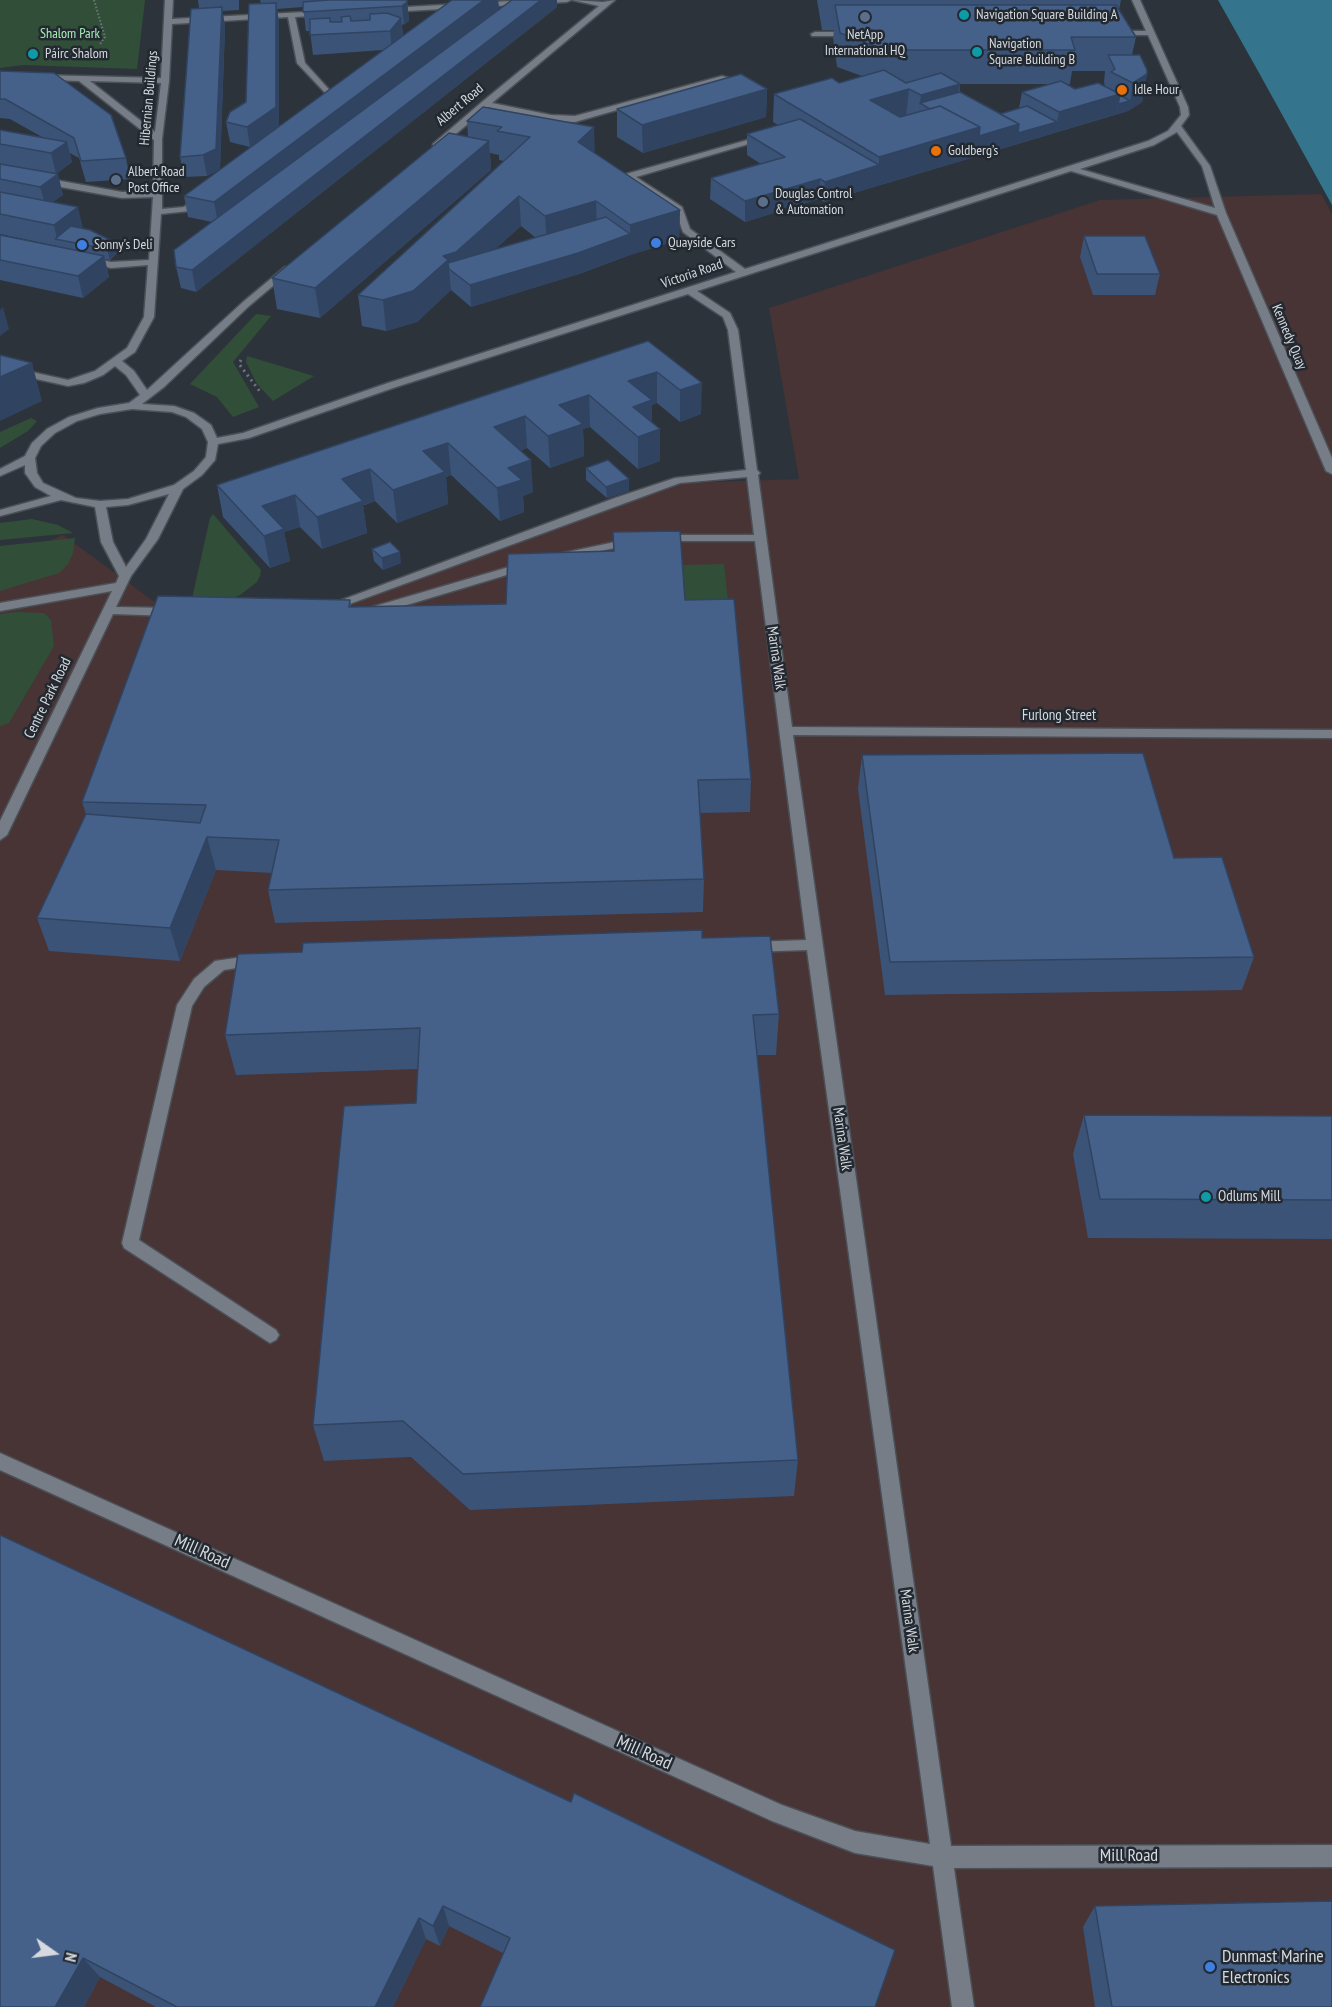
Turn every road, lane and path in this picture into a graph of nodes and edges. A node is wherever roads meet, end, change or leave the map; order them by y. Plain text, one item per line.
1 (170, 0) edge
2 (567, 0) edge
3 (576, 0) edge
4 (1136, 0) edge
5 (608, 3) edge
6 (430, 7) junction
7 (384, 10) edge
8 (338, 12) edge
9 (291, 15) junction
10 (428, 19) edge
11 (168, 22) junction
12 (1097, 33) edge
13 (1151, 33) junction
14 (815, 34) dead end
15 (862, 34) edge
16 (0, 76) edge
17 (725, 78) edge
18 (82, 79) junction
19 (165, 81) junction
20 (339, 89) edge
21 (330, 96) junction
22 (321, 103) edge
23 (485, 104) junction
24 (1177, 126) junction
25 (769, 135) edge
26 (158, 139) junction
27 (423, 156) edge
28 (1072, 169) junction
29 (0, 173) edge
30 (213, 188) edge
31 (157, 194) junction
32 (157, 212) junction
33 (1221, 213) junction
34 (78, 259) edge
35 (299, 260) edge
36 (154, 262) junction
37 (742, 272) junction
38 (691, 291) junction
39 (244, 353) dead end
40 (117, 362) junction
41 (0, 368) edge
42 (262, 394) dead end
43 (146, 395) junction
44 (132, 406) junction
45 (213, 442) junction
46 (30, 458) junction
47 (1332, 471) edge
48 (754, 472) junction
49 (0, 473) edge
50 (178, 487) junction
51 (61, 497) junction
52 (100, 504) junction
53 (0, 513) edge
54 (760, 538) junction
55 (122, 581) junction
56 (0, 607) edge
57 (108, 610) junction
58 (376, 610) edge
59 (317, 611) edge
60 (181, 612) edge
61 (786, 731) junction
62 (1332, 734) edge
63 (0, 798) edge
64 (17, 799) junction
65 (0, 835) edge
66 (814, 945) junction
67 (741, 947) edge
68 (269, 960) edge
69 (270, 1335) dead end
70 (0, 1461) edge
71 (1332, 1856) edge
72 (942, 1857) junction
73 (963, 2007) edge

1 - 11 street, Hibernian Buildings
2 - 6 street
3 - 5 street
4 - 13 street
5 - 23 street, Albert Road
6 - 7 street
6 - 10 street
8 - 9 street
9 - 11 street
9 - 21 street
11 - 19 street, Hibernian Buildings
12 - 13 street
13 - 24 street
14 - 15 street
16 - 18 street
17 - 23 street
18 - 19 street
18 - 26 street
19 - 26 street, Hibernian Buildings
20 - 21 street
21 - 22 street
23 - 27 street, Albert Road
24 - 28 street, Victoria Road
24 - 33 street, Kennedy Quay
25 - 37 street
26 - 31 street, Hibernian Buildings
28 - 33 street
28 - 37 street, Victoria Road
29 - 31 street
30 - 32 street
31 - 32 street, Hibernian Buildings
32 - 36 street, Hibernian Buildings
33 - 47 street, Kennedy Quay
34 - 36 street
35 - 43 street
36 - 40 street, Hibernian Buildings
37 - 38 street, Victoria Road
38 - 45 street, Victoria Road
38 - 48 street, Marina Walk
39 - 42 path
40 - 41 street
40 - 43 street
43 - 44 street
44 - 45 street
44 - 46 street
45 - 50 street
46 - 49 street
46 - 51 street
48 - 54 street, Marina Walk
48 - 59 street
50 - 52 street
50 - 55 street, Centre Park Road
51 - 52 street
51 - 53 street
52 - 55 street
54 - 58 street
54 - 61 street, Marina Walk
55 - 56 street
55 - 57 street, Centre Park Road
57 - 60 street
57 - 64 street, Centre Park Road
61 - 62 street, Furlong Street
61 - 66 street, Marina Walk
63 - 64 street
64 - 65 street, Centre Park Road
66 - 67 street
66 - 72 street, Marina Walk
68 - 69 street
70 - 72 street, Mill Road
71 - 72 street, Mill Road
72 - 73 street, Marina Walk

